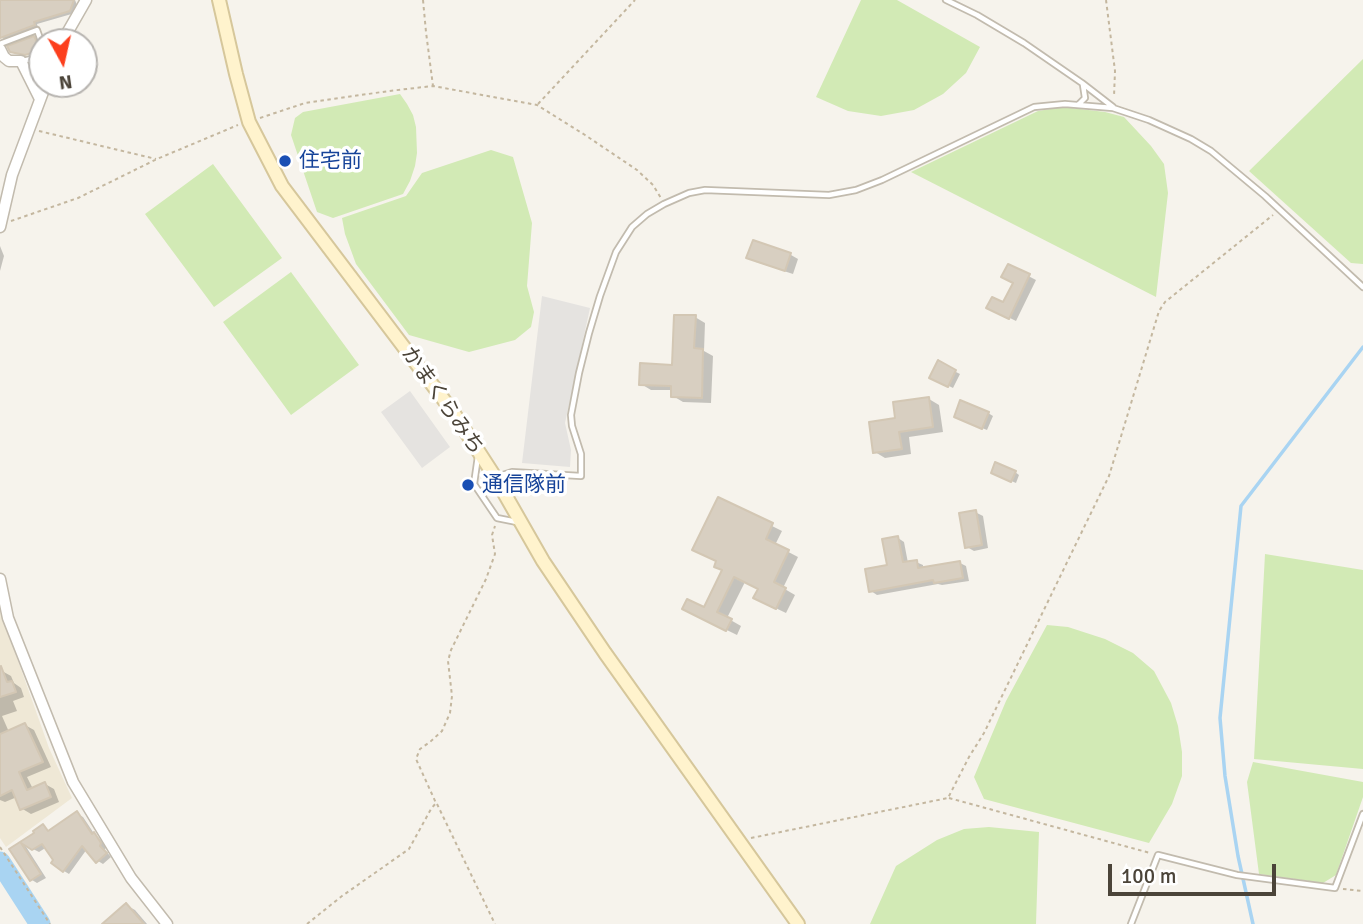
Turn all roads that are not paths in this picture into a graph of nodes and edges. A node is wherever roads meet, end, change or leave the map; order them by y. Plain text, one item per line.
1 (86, 0) edge
2 (219, 0) edge
3 (946, 0) edge
4 (69, 28) edge
5 (28, 33) edge
6 (0, 44) edge
7 (0, 49) edge
8 (28, 59) edge
9 (21, 61) junction
10 (1082, 83) junction
11 (40, 99) joint
12 (1078, 105) junction
13 (1113, 108) junction
14 (0, 225) edge
15 (1363, 287) edge
16 (479, 452) junction
17 (495, 477) junction
18 (522, 523) junction
19 (0, 579) edge
20 (1363, 814) edge
21 (167, 924) edge
22 (798, 924) edge
23 (1131, 924) edge

1 - 4 street
2 - 16 main road, かまくらみち
3 - 10 lane
5 - 6 lane
7 - 9 street
8 - 9 lane
9 - 11 street
10 - 12 lane
10 - 13 lane
11 - 14 street
12 - 13 lane
12 - 17 lane
13 - 15 lane
16 - 17 main road, かまくらみち
16 - 18 lane
17 - 18 main road, かまくらみち
18 - 22 main road, かまくらみち
19 - 21 street
20 - 23 lane

